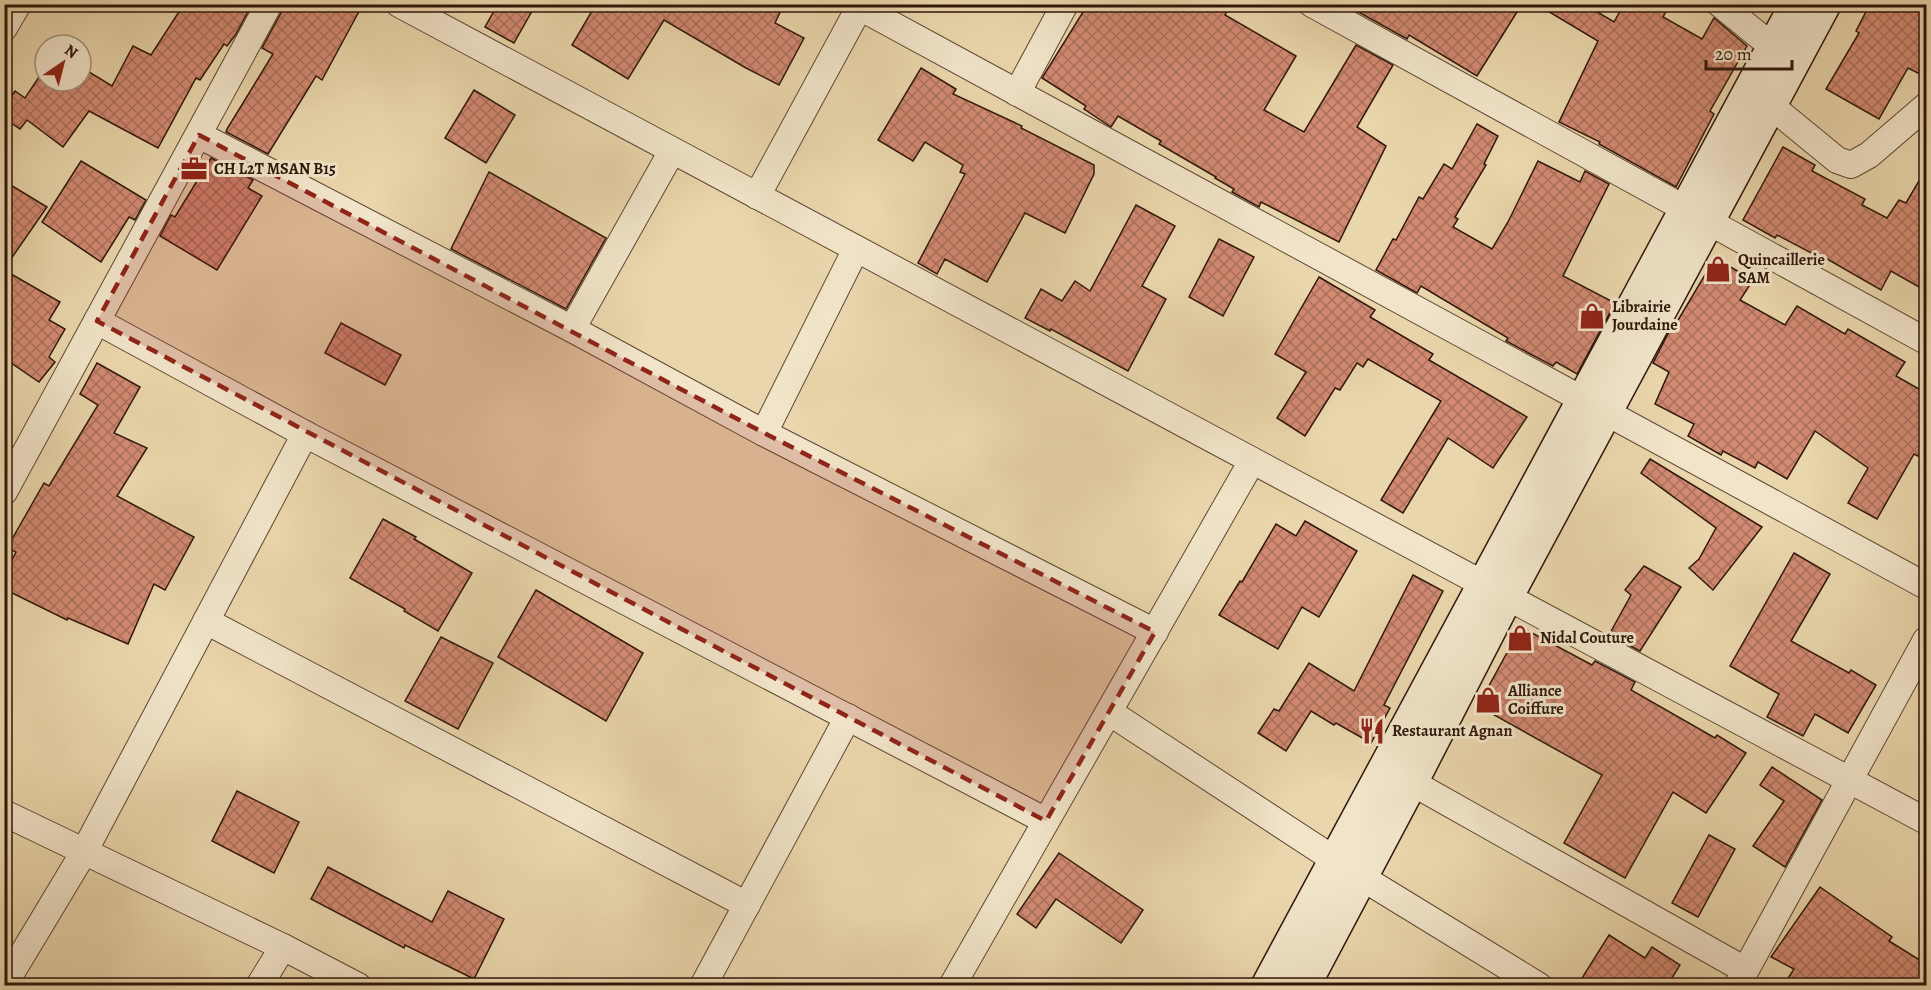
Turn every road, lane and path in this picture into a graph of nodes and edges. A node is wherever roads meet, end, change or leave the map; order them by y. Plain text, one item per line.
1 (18, 4) edge
2 (269, 4) edge
3 (399, 4) edge
4 (1065, 4) edge
5 (1312, 4) edge
6 (1720, 4) edge
7 (1797, 4) edge
8 (1824, 4) edge
9 (856, 6) edge
10 (4, 28) edge
11 (1784, 54) junction
12 (1017, 93) junction
13 (1770, 105) junction
14 (1926, 106) edge
15 (199, 135) junction
16 (672, 151) junction
17 (757, 196) junction
18 (1697, 216) junction
19 (856, 249) junction
20 (97, 321) junction
21 (572, 329) junction
22 (1926, 341) edge
23 (1595, 406) junction
24 (764, 433) junction
25 (305, 434) junction
26 (1252, 461) junction
27 (4, 492) edge
28 (1926, 586) edge
29 (1495, 591) junction
30 (206, 621) junction
31 (1155, 632) junction
32 (1926, 640) edge
33 (1109, 712) junction
34 (848, 717) junction
35 (1850, 780) junction
36 (1411, 782) junction
37 (4, 813) edge
38 (1046, 821) junction
39 (1926, 821) edge
40 (84, 852) junction
41 (1348, 869) junction
42 (747, 905) junction
43 (283, 947) junction
44 (1741, 978) edge
45 (4, 985) edge
46 (259, 986) edge
47 (358, 986) edge
48 (703, 986) edge
49 (952, 986) edge
50 (1268, 986) edge
51 (1304, 986) edge
52 (1539, 986) edge

1 - 10 street
2 - 15 street
3 - 16 street
4 - 12 street
5 - 18 street
6 - 11 street
7 - 11 street
8 - 11 street
9 - 12 street
9 - 17 street
11 - 13 street
11 - 18 street
12 - 23 street
13 - 14 street
13 - 18 street
15 - 20 street
15 - 21 street
16 - 17 street
16 - 21 street
17 - 19 street
18 - 22 street
18 - 23 street
19 - 24 street
19 - 26 street
20 - 25 street
20 - 27 street
21 - 24 street
23 - 28 street
23 - 29 street
24 - 31 street
25 - 30 street
25 - 34 street
26 - 29 street
26 - 31 street
29 - 35 street
29 - 36 street
29 - 41 street
30 - 40 street
30 - 42 street
31 - 33 street
32 - 35 street
33 - 38 street
33 - 41 street
34 - 38 street
34 - 42 street
35 - 39 street
35 - 44 street
36 - 41 street
36 - 44 street
37 - 40 street
38 - 49 street
40 - 43 street
40 - 45 street
41 - 50 street
41 - 51 street
41 - 52 street
42 - 48 street
43 - 46 street
43 - 47 street

